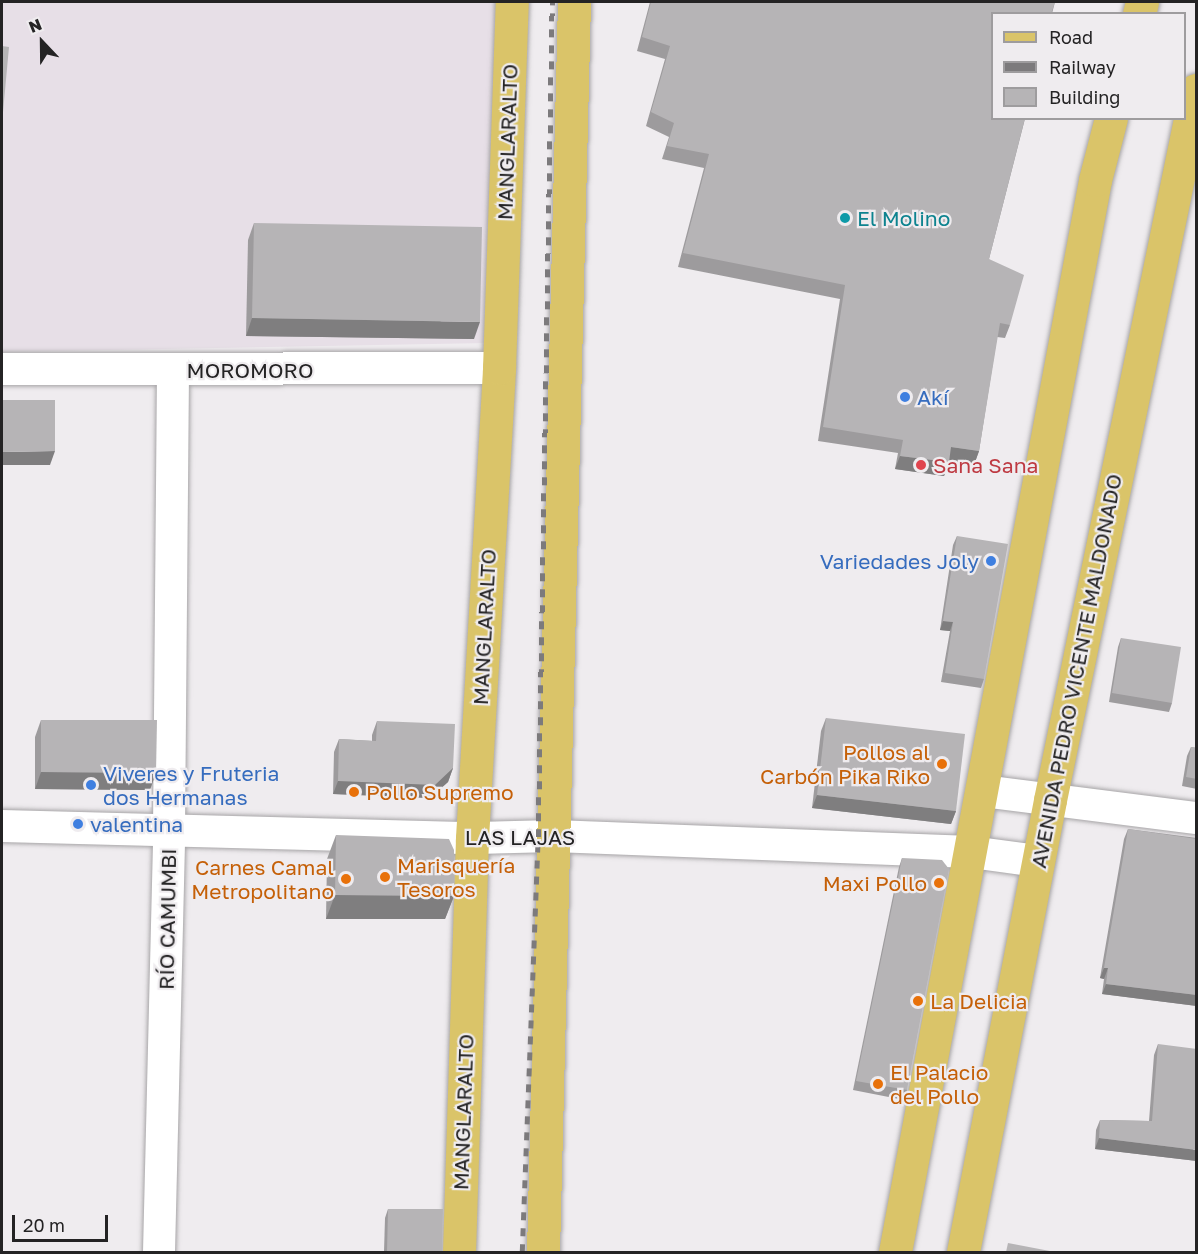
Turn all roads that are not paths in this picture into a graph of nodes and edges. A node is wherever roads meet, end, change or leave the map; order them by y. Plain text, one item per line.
1 (512, 2) edge
2 (574, 2) edge
3 (1197, 90) edge
4 (1110, 120) edge
5 (499, 368) junction
6 (2, 369) edge
7 (173, 370) junction
8 (982, 791) junction
9 (1050, 800) junction
10 (1197, 818) edge
11 (2, 825) edge
12 (169, 830) junction
13 (554, 836) junction
14 (472, 838) junction
15 (971, 852) junction
16 (1038, 861) junction
17 (159, 1252) edge
18 (459, 1252) edge
19 (543, 1252) edge
20 (895, 1252) edge
21 (963, 1252) edge

1 - 5 main road, MANGLARALTO
2 - 13 main road
3 - 9 main road, AVENIDA PEDRO VICENTE MALDONADO
4 - 8 main road
5 - 7 street, MOROMORO
5 - 14 main road, MANGLARALTO
6 - 7 street, MOROMORO
7 - 12 street, RÍO CAMUMBI
8 - 9 street
8 - 15 main road
9 - 10 street
9 - 16 main road, AVENIDA PEDRO VICENTE MALDONADO
11 - 12 street, LAS LAJAS
12 - 14 street, LAS LAJAS
12 - 17 street, RÍO CAMUMBI
13 - 14 street, LAS LAJAS
13 - 15 street, LAS LAJAS
13 - 19 main road
14 - 18 main road, MANGLARALTO
15 - 16 street, LAS LAJAS
15 - 20 main road
16 - 21 main road, AVENIDA PEDRO VICENTE MALDONADO

